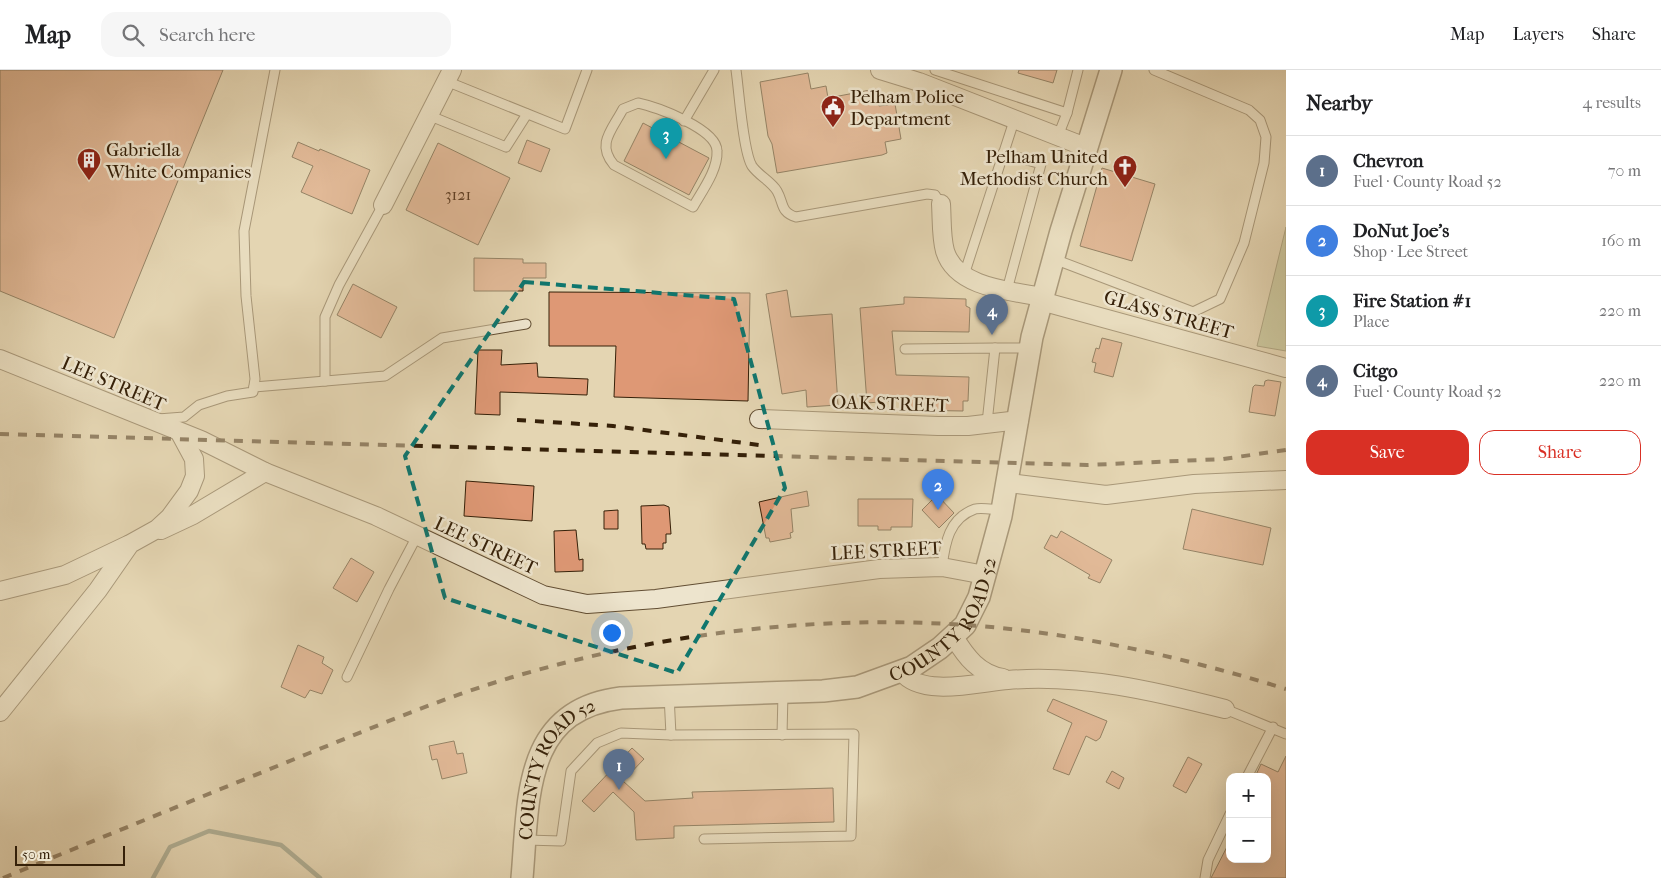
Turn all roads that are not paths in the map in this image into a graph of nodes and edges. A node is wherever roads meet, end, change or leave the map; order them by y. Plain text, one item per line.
1 (275, 70) edge
2 (588, 70) edge
3 (714, 70) edge
4 (736, 70) edge
5 (880, 70) edge
6 (935, 70) edge
7 (1078, 70) edge
8 (1111, 70) edge
9 (1154, 70) edge
10 (449, 76) edge
11 (1067, 113) junction
12 (527, 114) junction
13 (428, 115) junction
14 (684, 121) junction
15 (1014, 121) junction
16 (1058, 136) junction
17 (1088, 148) junction
18 (1003, 153) junction
19 (941, 204) joint
20 (383, 205) joint
21 (1053, 259) junction
22 (964, 275) junction
23 (1007, 290) junction
24 (1042, 299) junction
25 (526, 324) dead end
26 (995, 348) junction
27 (1030, 348) junction
28 (906, 349) dead end
29 (0, 359) edge
30 (1286, 368) edge
31 (325, 381) junction
32 (254, 388) junction
33 (759, 419) dead end
34 (150, 420) junction
35 (1019, 420) junction
36 (987, 423) junction
37 (180, 433) junction
38 (265, 472) junction
39 (1286, 480) edge
40 (1009, 483) junction
41 (1003, 510) junction
42 (417, 536) junction
43 (130, 544) junction
44 (942, 567) junction
45 (985, 575) junction
46 (0, 591) edge
47 (954, 637) junction
48 (902, 672) junction
49 (347, 677) dead end
50 (1008, 680) junction
51 (783, 693) junction
52 (669, 696) junction
53 (1225, 710) joint
54 (0, 712) edge
55 (1273, 727) junction
56 (1286, 734) edge
57 (671, 735) junction
58 (782, 735) junction
59 (1250, 773) edge
60 (1228, 818) edge
61 (704, 838) dead end
62 (525, 840) junction
63 (522, 878) edge
64 (1205, 878) edge

1 - 32 lane
2 - 12 lane
3 - 14 lane
4 - 19 lane
5 - 15 street
6 - 11 lane
7 - 11 lane
8 - 17 street, COUNTY ROAD 52
9 - 21 lane
10 - 12 lane
10 - 13 street
11 - 16 lane
12 - 13 lane
13 - 20 street
14 - 14 lane
15 - 16 street
15 - 18 lane
16 - 17 street
17 - 21 street, COUNTY ROAD 52
18 - 22 lane
18 - 23 lane
19 - 22 street
20 - 31 lane
21 - 24 street, COUNTY ROAD 52
22 - 23 street, GLASS STREET
23 - 24 street, GLASS STREET
24 - 27 street, COUNTY ROAD 52
24 - 30 street, GLASS STREET
25 - 31 lane
26 - 27 lane
26 - 28 lane
26 - 36 lane
27 - 35 street, COUNTY ROAD 52
29 - 34 street, LEE STREET
31 - 32 lane
32 - 34 lane
33 - 36 street, OAK STREET
34 - 37 street, LEE STREET
35 - 36 street, OAK STREET
35 - 40 street, COUNTY ROAD 52
37 - 38 street, LEE STREET
37 - 43 street
38 - 42 street, LEE STREET
38 - 43 street
39 - 40 street
40 - 41 street, COUNTY ROAD 52
41 - 44 lane
41 - 45 street, COUNTY ROAD 52
42 - 44 street, LEE STREET
42 - 49 lane
43 - 46 street
43 - 54 street
44 - 45 street, LEE STREET
45 - 47 street, COUNTY ROAD 52
47 - 48 street, COUNTY ROAD 52
47 - 50 street
48 - 50 street
48 - 51 street, COUNTY ROAD 52
50 - 53 street
51 - 52 street, COUNTY ROAD 52
51 - 58 lane
52 - 57 lane
52 - 62 street, COUNTY ROAD 52
53 - 55 lane
55 - 56 lane
55 - 59 lane
57 - 58 lane
57 - 62 lane
58 - 61 lane
60 - 64 lane
62 - 63 street, COUNTY ROAD 52

